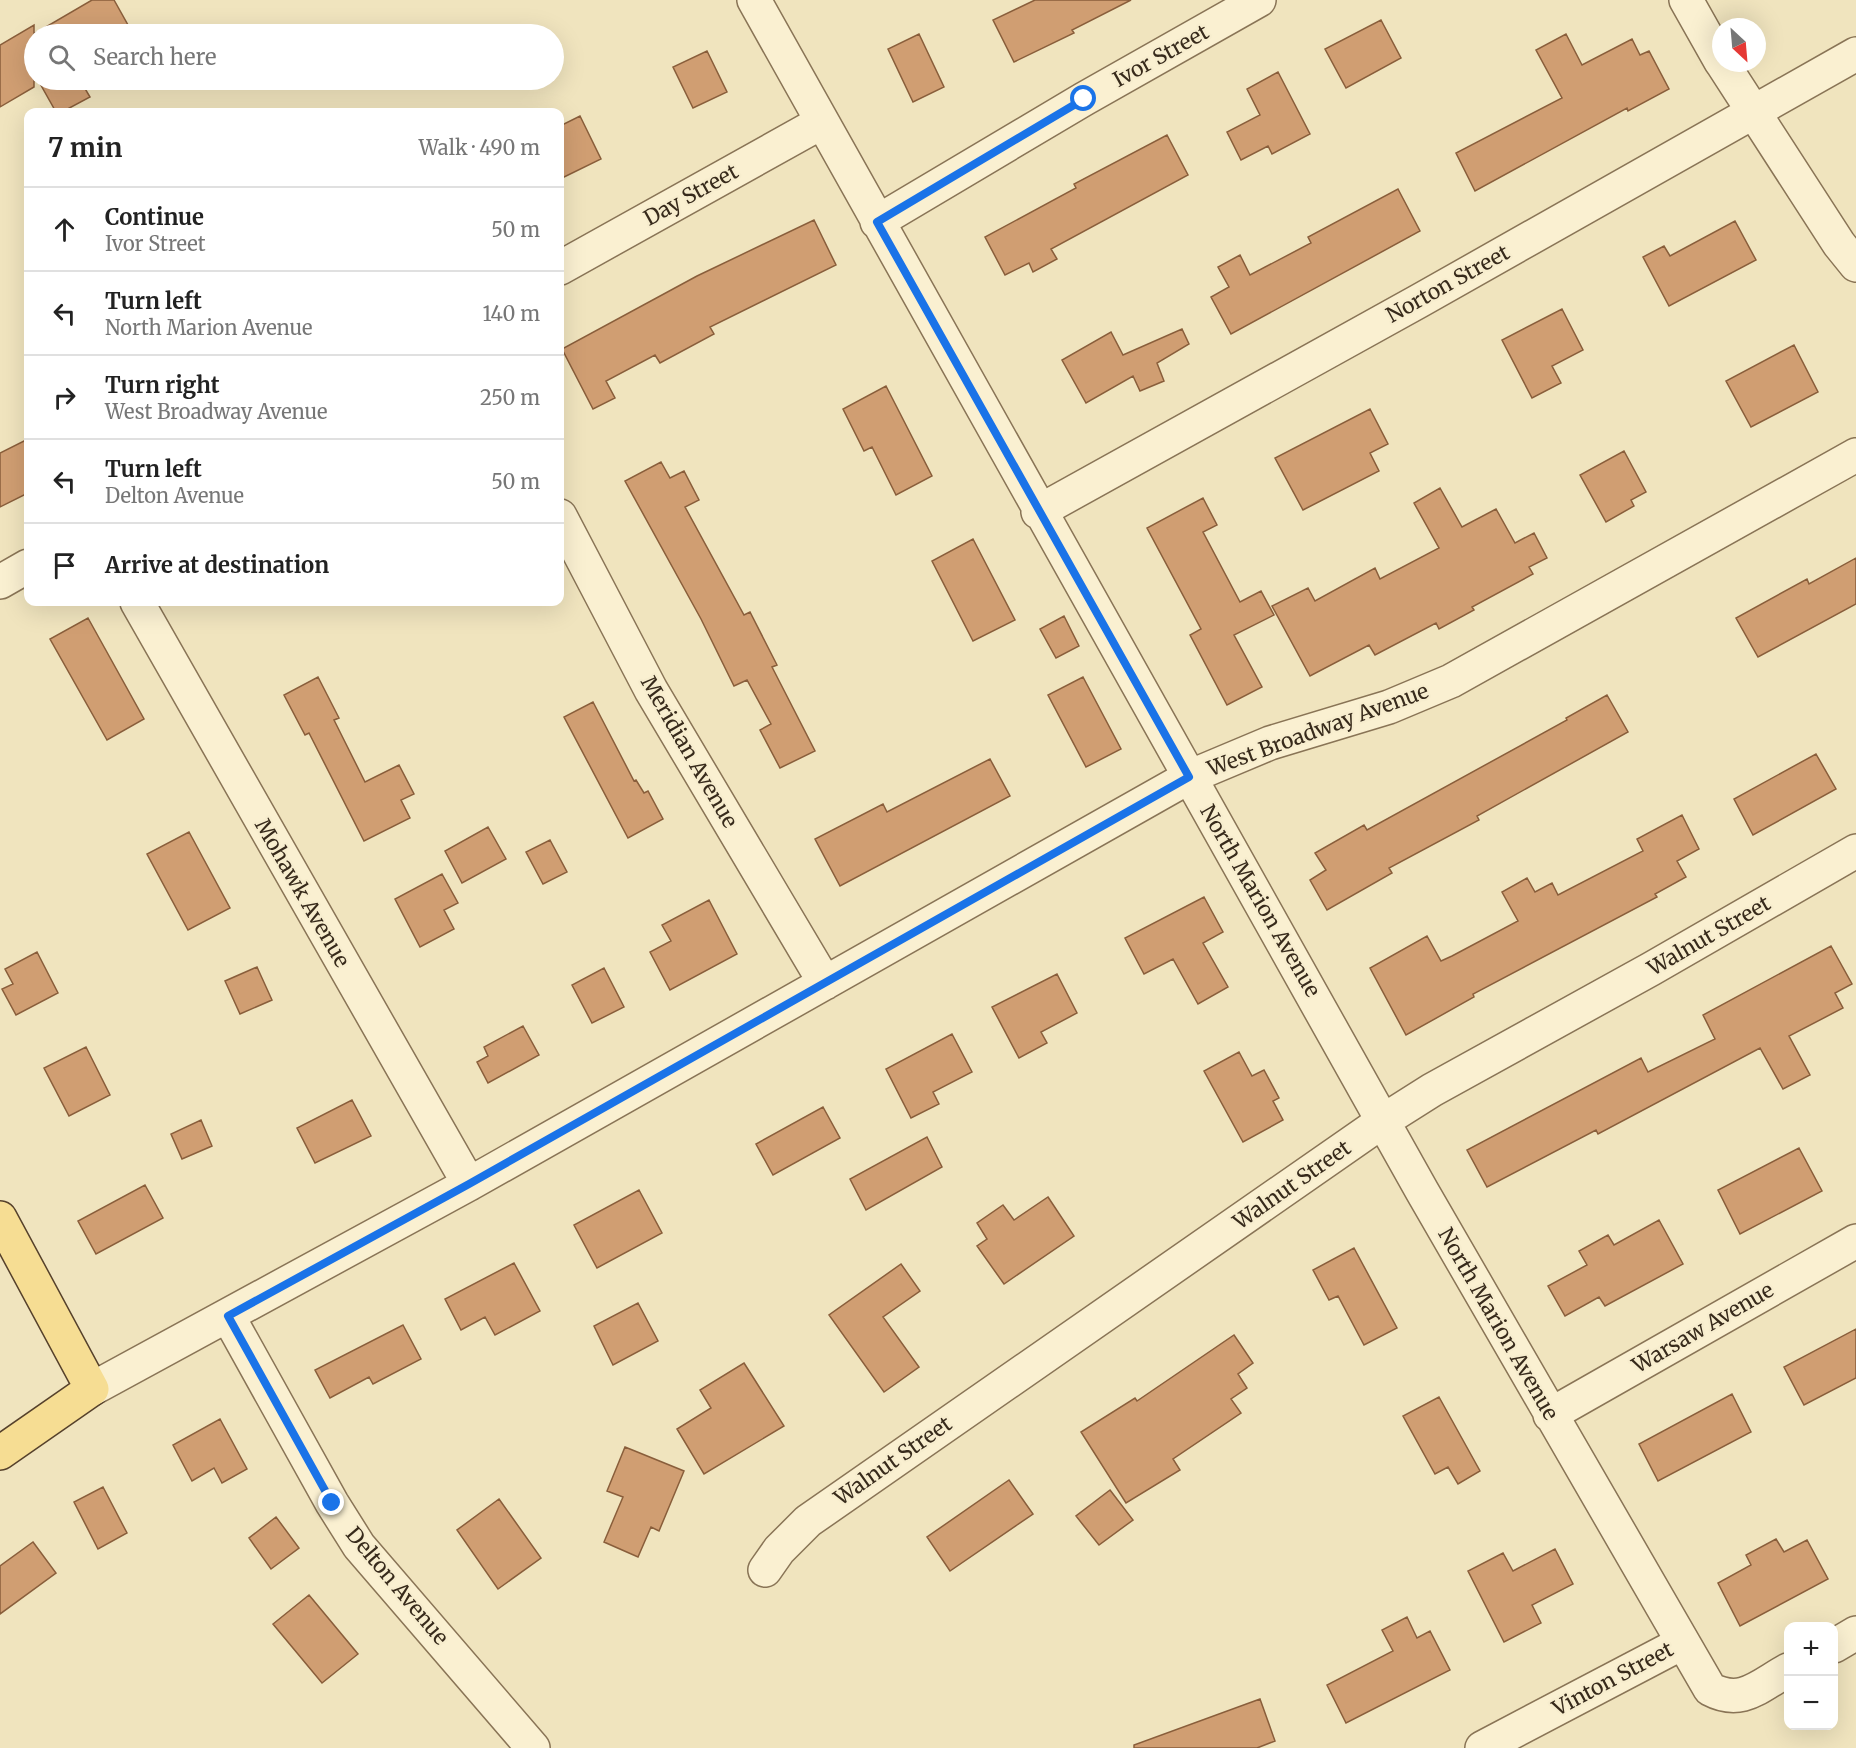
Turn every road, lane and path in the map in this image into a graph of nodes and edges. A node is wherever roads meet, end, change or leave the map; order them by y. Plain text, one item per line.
1 (754, 0) edge
2 (1259, 0) edge
3 (1686, 0) edge
4 (1712, 46) edge
5 (1856, 54) edge
6 (1727, 72) edge
7 (1752, 113) junction
8 (822, 122) junction
9 (877, 222) junction
10 (1856, 265) edge
11 (564, 266) edge
12 (1856, 455) edge
13 (1038, 512) junction
14 (564, 524) edge
15 (24, 568) edge
16 (0, 582) edge
17 (139, 606) edge
18 (1189, 777) junction
19 (1856, 851) edge
20 (825, 983) junction
21 (1383, 1121) junction
22 (469, 1184) junction
23 (0, 1218) edge
24 (1856, 1241) edge
25 (228, 1316) junction
26 (92, 1389) junction
27 (1550, 1415) junction
28 (0, 1453) edge
29 (765, 1570) dead end
30 (1856, 1634) edge
31 (1682, 1642) junction
32 (1838, 1643) edge
33 (1784, 1672) edge
34 (533, 1748) edge
35 (1482, 1748) edge

1 - 8 street, North Marion Avenue
2 - 9 street, Ivor Street
3 - 4 street
5 - 7 street, Norton Street
6 - 7 street
7 - 10 street
7 - 13 street, Norton Street
8 - 9 street, North Marion Avenue
8 - 11 street, Day Street
9 - 13 street, North Marion Avenue
12 - 18 street, West Broadway Avenue
13 - 18 street, North Marion Avenue
14 - 20 street, Meridian Avenue
15 - 16 street
17 - 22 street, Mohawk Avenue
18 - 20 street, West Broadway Avenue
18 - 21 street, North Marion Avenue
19 - 21 street, Walnut Street
20 - 22 street, West Broadway Avenue
21 - 27 street, North Marion Avenue
21 - 29 street, Walnut Street
22 - 25 street, West Broadway Avenue
23 - 26 main road
24 - 27 street, Warsaw Avenue
25 - 26 street, West Broadway Avenue
25 - 34 street, Delton Avenue
26 - 28 main road, West Broadway Avenue
27 - 31 street, North Marion Avenue
30 - 32 street
31 - 33 street, Vinton Street
31 - 35 street, Vinton Street

